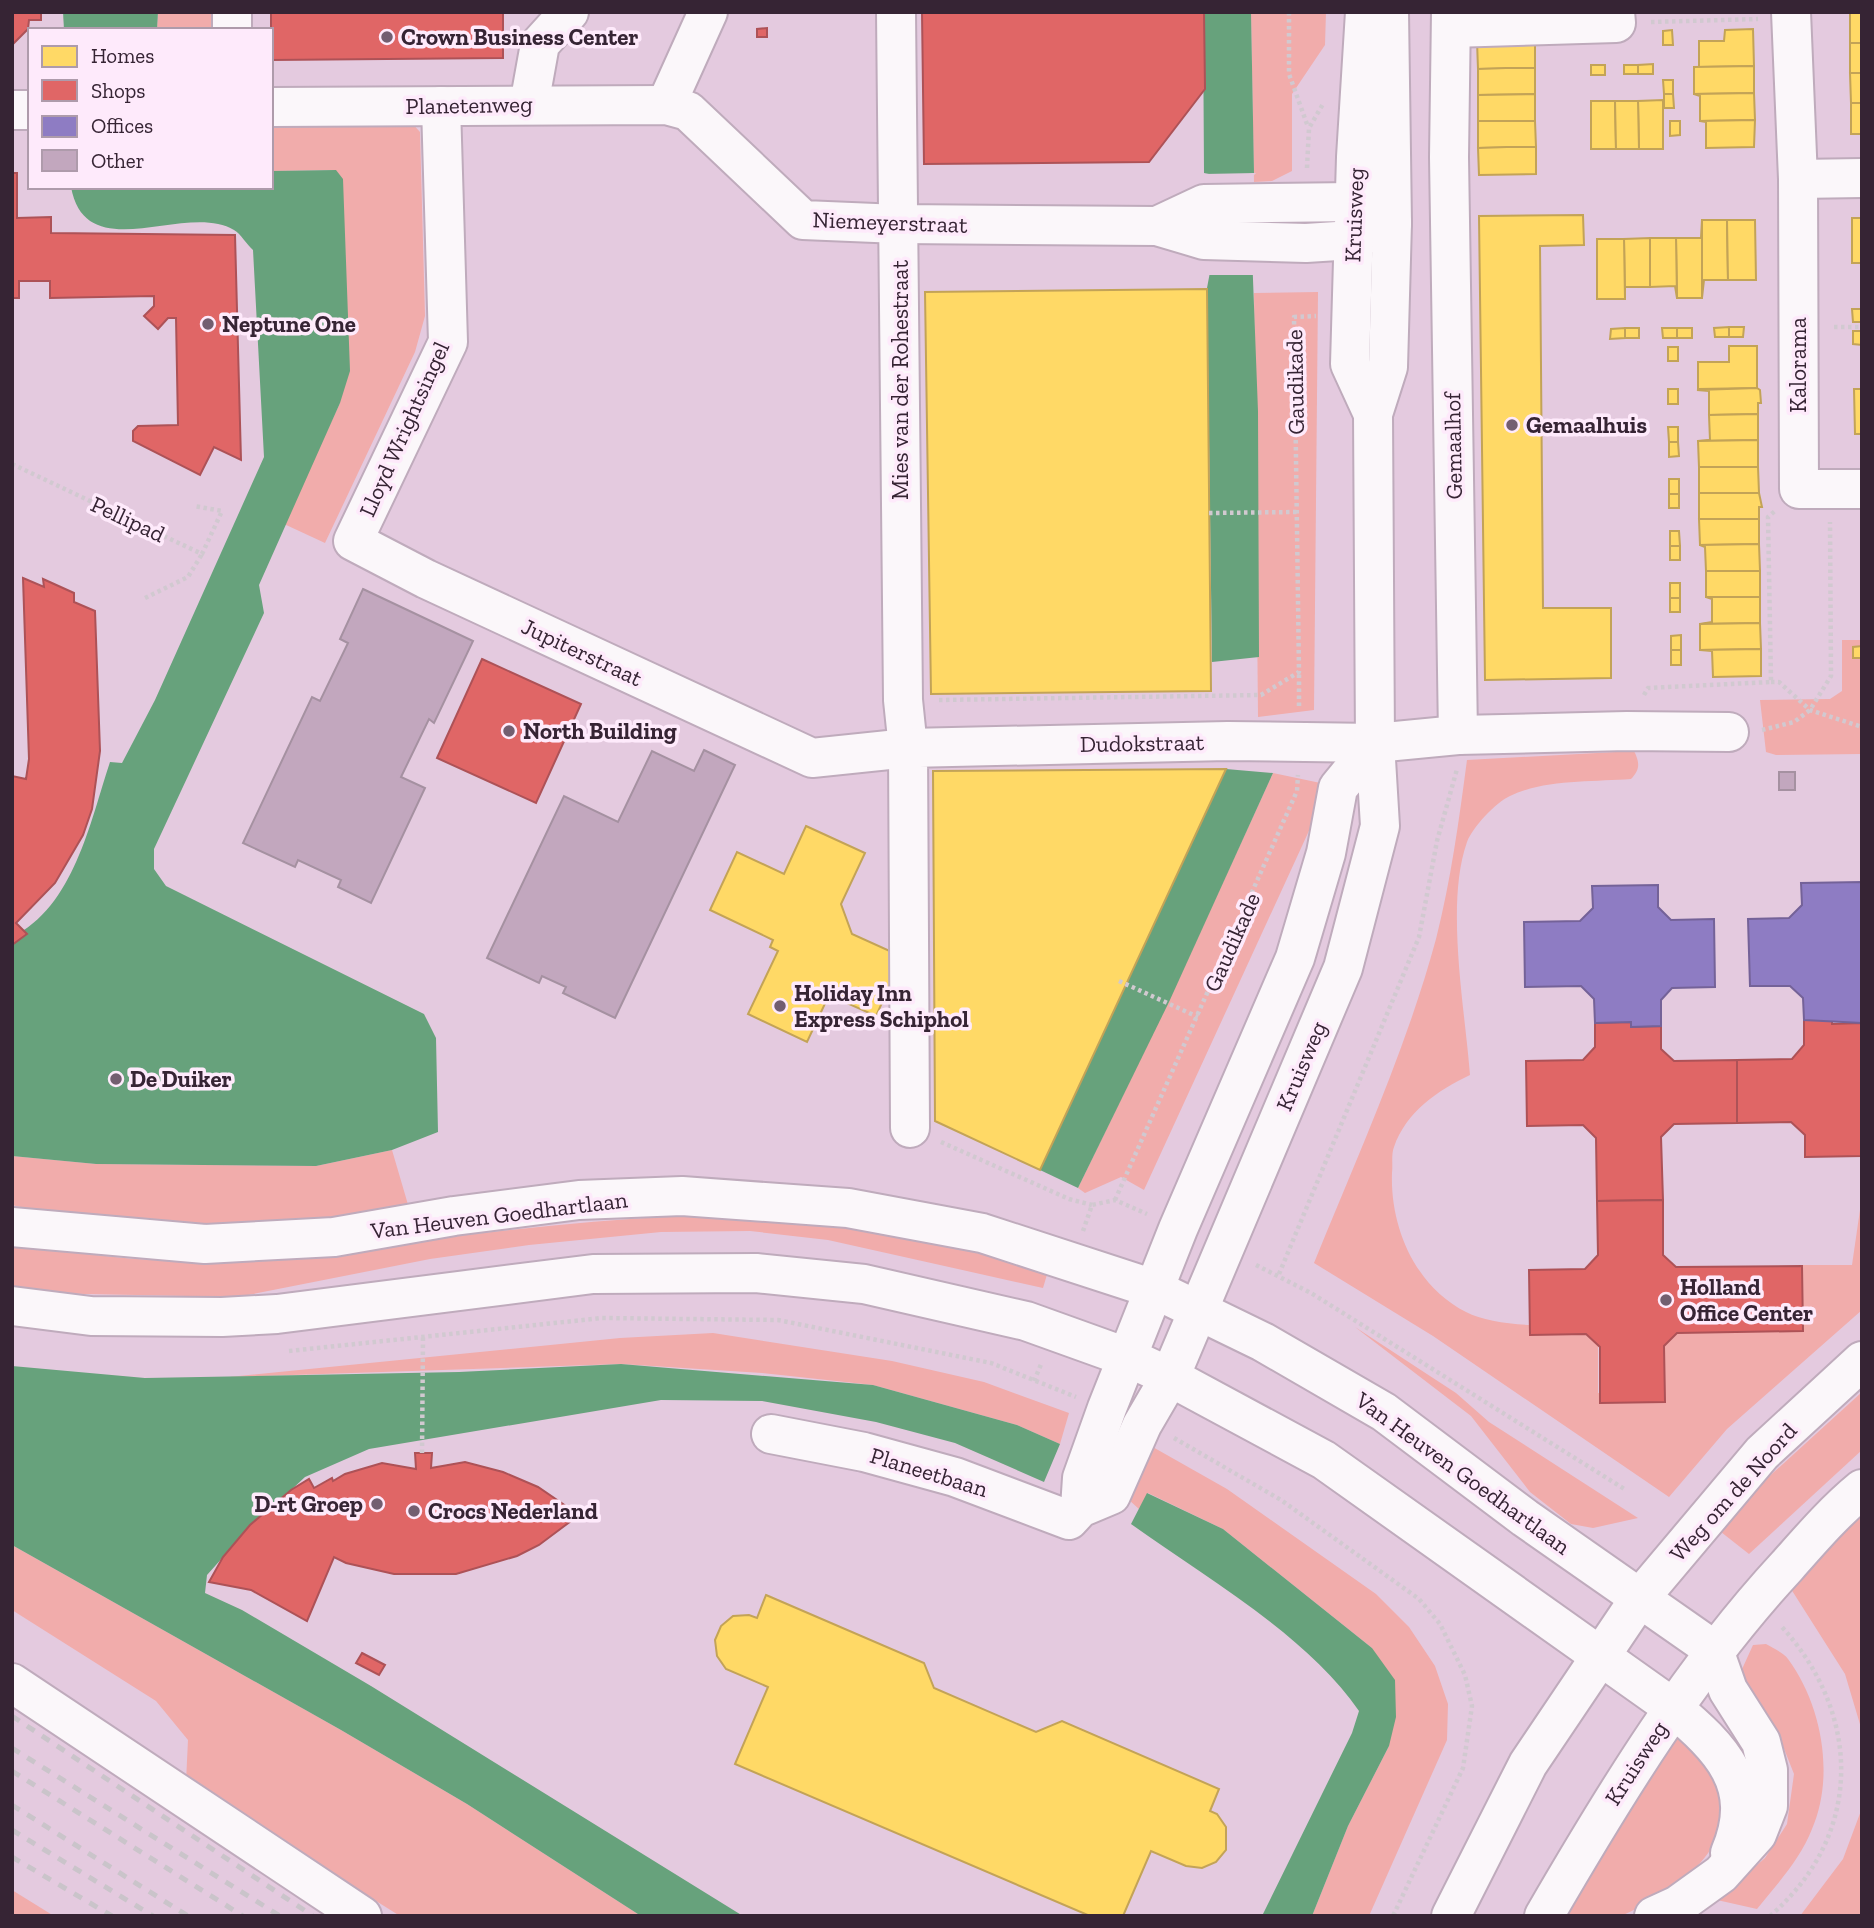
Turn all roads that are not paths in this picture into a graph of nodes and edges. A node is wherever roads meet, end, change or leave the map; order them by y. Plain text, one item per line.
1 (569, 12) edge
2 (708, 12) edge
3 (896, 12) edge
4 (1365, 12) edge
5 (1389, 12) edge
6 (1791, 15) edge
7 (1616, 18) edge
8 (1451, 20) edge
9 (529, 105) junction
10 (666, 105) junction
11 (441, 106) junction
12 (273, 107) edge
13 (1862, 178) edge
14 (1798, 179) junction
15 (1354, 202) junction
16 (1254, 221) junction
17 (1392, 223) junction
18 (899, 225) junction
19 (1353, 240) junction
20 (1373, 414) junction
21 (1830, 489) edge
22 (353, 541) joint
23 (1730, 732) road end
24 (1458, 735) junction
25 (1375, 743) junction
26 (908, 748) junction
27 (910, 1128) road end
28 (12, 1227) edge
29 (1154, 1289) junction
30 (12, 1306) edge
31 (1198, 1308) junction
32 (1129, 1358) junction
33 (1862, 1362) edge
34 (1170, 1377) junction
35 (771, 1434) dead end
36 (1862, 1489) edge
37 (1080, 1508) junction
38 (1639, 1599) junction
39 (1714, 1650) junction
40 (1597, 1657) junction
41 (12, 1684) edge
42 (1672, 1707) junction
43 (1721, 1874) junction
44 (362, 1916) edge
45 (1451, 1916) edge
46 (1544, 1916) edge
47 (1654, 1916) edge

1 - 9 main road
2 - 10 main road
3 - 18 main road, Mies van der Rohestraat
4 - 15 main road, Kruisweg
5 - 17 main road, Kruisweg
6 - 14 main road, Kalorama
7 - 8 main road
8 - 24 main road, Gemaalhof
9 - 10 main road, Planetenweg
9 - 11 main road, Planetenweg
10 - 18 main road, Niemeyerstraat
11 - 12 main road, Planetenweg
11 - 22 main road, Lloyd Wrightsingel
13 - 14 main road
14 - 21 main road, Kalorama
15 - 16 main road, Niemeyerstraat
15 - 17 main road, Niemeyerstraat
15 - 19 main road, Kruisweg
16 - 18 main road, Niemeyerstraat
16 - 19 main road, Niemeyerstraat
17 - 19 main road, Niemeyerstraat
17 - 20 main road, Kruisweg
18 - 26 main road, Mies van der Rohestraat
19 - 20 main road, Kruisweg
20 - 25 main road, Kruisweg
22 - 26 main road, Jupiterstraat
23 - 24 main road
24 - 25 main road
25 - 26 main road, Dudokstraat
25 - 29 main road, Kruisweg
25 - 31 main road, Kruisweg
26 - 27 main road, Mies van der Rohestraat
28 - 29 main road, Van Heuven Goedhartlaan
29 - 31 main road, Van Heuven Goedhartlaan
29 - 32 main road, Kruisweg
30 - 32 main road
31 - 34 main road, Kruisweg
31 - 38 main road, Van Heuven Goedhartlaan
32 - 34 main road
32 - 37 main road
33 - 38 main road, Weg om de Noord
34 - 37 main road, Planeetbaan
34 - 40 main road
35 - 37 main road, Planeetbaan
36 - 39 main road
38 - 39 main road, Van Heuven Goedhartlaan
38 - 40 main road, Weg om de Noord
39 - 42 main road
39 - 43 main road
40 - 42 main road
40 - 45 main road
41 - 44 main road
42 - 43 main road, Kruisweg
42 - 46 main road, Kruisweg
43 - 47 main road

